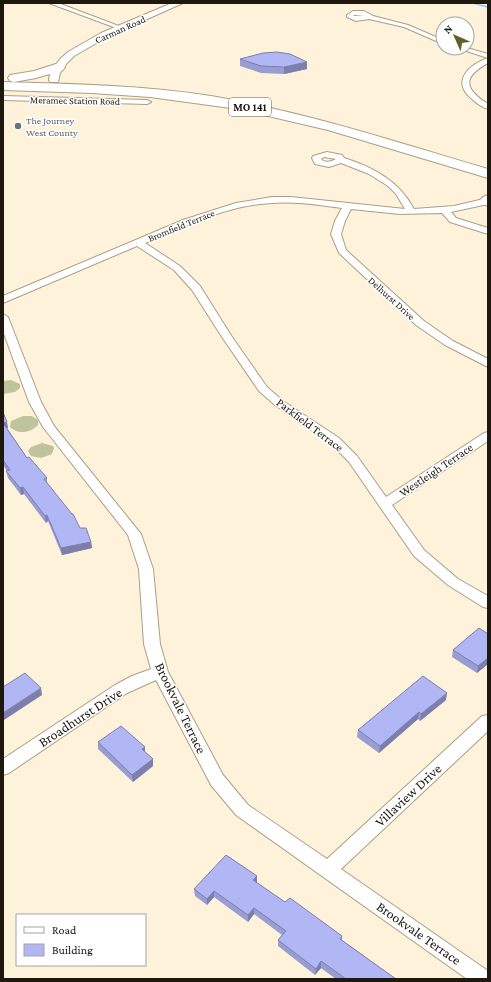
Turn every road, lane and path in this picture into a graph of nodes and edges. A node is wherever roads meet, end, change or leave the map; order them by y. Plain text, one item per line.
1 (52, 3) edge
2 (179, 3) edge
3 (369, 17) dead end
4 (121, 28) junction
5 (435, 39) edge
6 (475, 52) edge
7 (488, 56) edge
8 (488, 60) edge
9 (65, 68) junction
10 (92, 78) dead end
11 (3, 79) edge
12 (112, 83) junction
13 (51, 84) junction
14 (3, 86) edge
15 (3, 98) edge
16 (147, 102) dead end
17 (488, 107) edge
18 (340, 160) dead end
19 (454, 164) junction
20 (488, 164) edge
21 (488, 174) edge
22 (488, 184) edge
23 (488, 200) edge
24 (348, 206) junction
25 (444, 210) junction
26 (411, 211) junction
27 (488, 231) edge
28 (138, 243) junction
29 (3, 300) edge
30 (3, 317) edge
31 (488, 364) edge
32 (488, 436) edge
33 (385, 504) junction
34 (488, 603) edge
35 (160, 672) junction
36 (488, 721) edge
37 (3, 768) edge
38 (328, 870) junction
39 (483, 979) edge

1 - 4 street
2 - 4 street, Carman Road
3 - 5 street
4 - 9 street, Carman Road
6 - 7 street
8 - 17 street
9 - 11 highway
9 - 13 street, Carman Road
10 - 12 highway
11 - 13 highway, MO 141
12 - 13 highway, MO 141
12 - 20 highway, MO 141
13 - 14 highway, MO 141
13 - 19 highway, MO 141
15 - 16 street, Meramec Station Road
18 - 26 street
19 - 21 highway, MO 141
19 - 22 highway
23 - 25 street, Bromfield Terrace
24 - 26 street, Bromfield Terrace
24 - 28 street, Bromfield Terrace
24 - 31 street, Delhurst Drive
25 - 26 street, Bromfield Terrace
25 - 27 street
28 - 29 street, Bromfield Terrace
28 - 33 street, Parkfield Terrace
30 - 35 street, Brookvale Terrace
32 - 33 street, Westleigh Terrace
33 - 34 street, Parkfield Terrace
35 - 37 street, Broadhurst Drive
35 - 38 street, Brookvale Terrace
36 - 38 street, Villaview Drive
38 - 39 street, Brookvale Terrace

